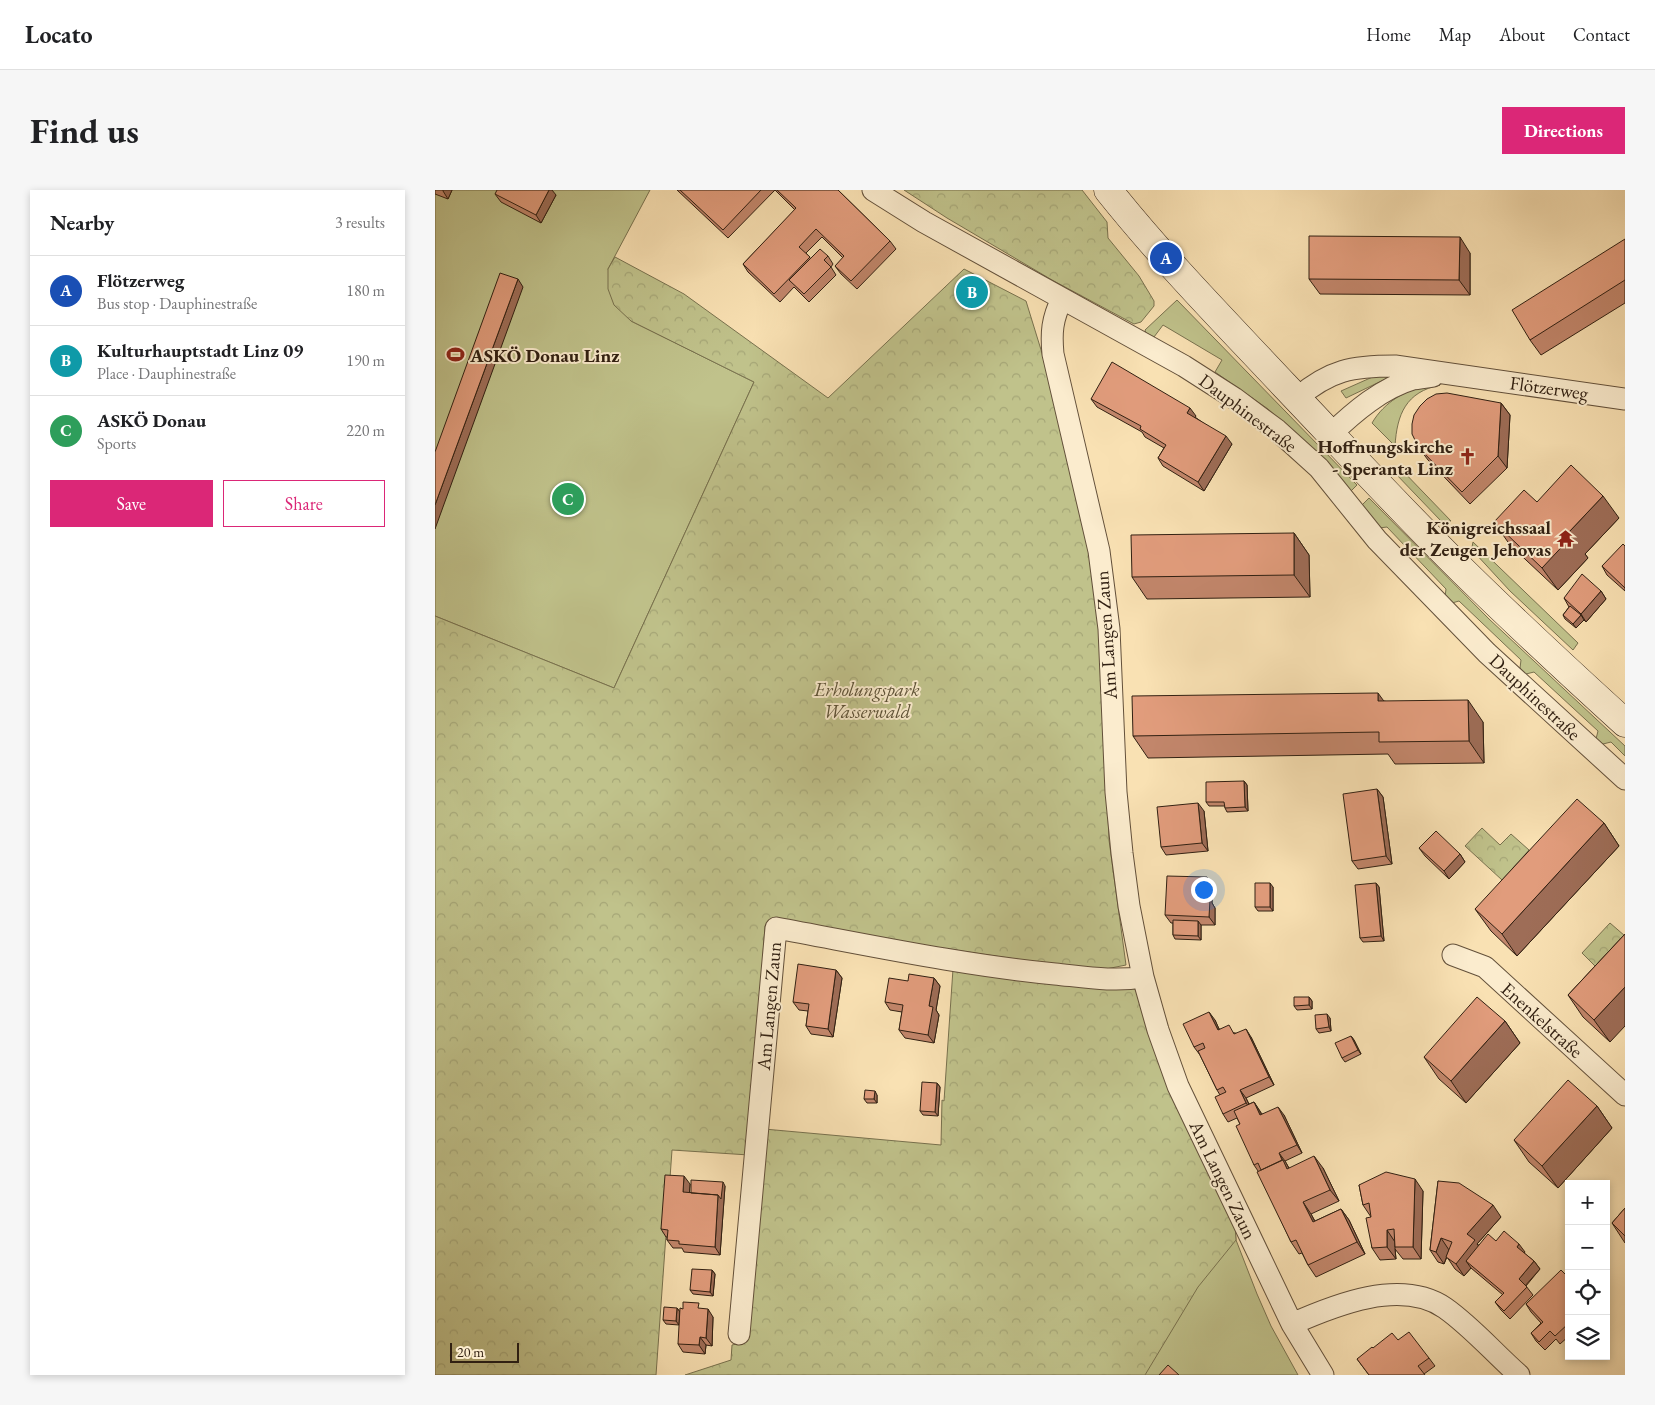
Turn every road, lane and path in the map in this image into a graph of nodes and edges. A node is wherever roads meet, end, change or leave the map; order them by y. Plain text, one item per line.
1 (873, 190) edge
2 (1108, 190) edge
3 (1062, 299) junction
4 (1443, 374) junction
5 (1297, 398) junction
6 (1625, 399) edge
7 (1331, 434) junction
8 (1625, 723) edge
9 (1625, 779) edge
10 (1453, 955) dead end
11 (1135, 978) junction
12 (1625, 1095) edge
13 (1292, 1324) junction
14 (739, 1334) dead end
15 (1323, 1375) edge
16 (1519, 1375) edge

1 - 3 street, Dauphinestraße
2 - 5 main road, Dauphinestraße
3 - 9 street, Dauphinestraße
3 - 11 street, Am Langen Zaun
4 - 5 street, Flötzerweg
4 - 6 street, Flötzerweg
4 - 7 street, Flötzerweg
5 - 7 main road, Dauphinestraße
7 - 8 main road, Dauphinestraße
10 - 12 street, Enenkelstraße
11 - 13 street, Am Langen Zaun
11 - 14 street, Am Langen Zaun
13 - 15 street, Am Langen Zaun
13 - 16 street

